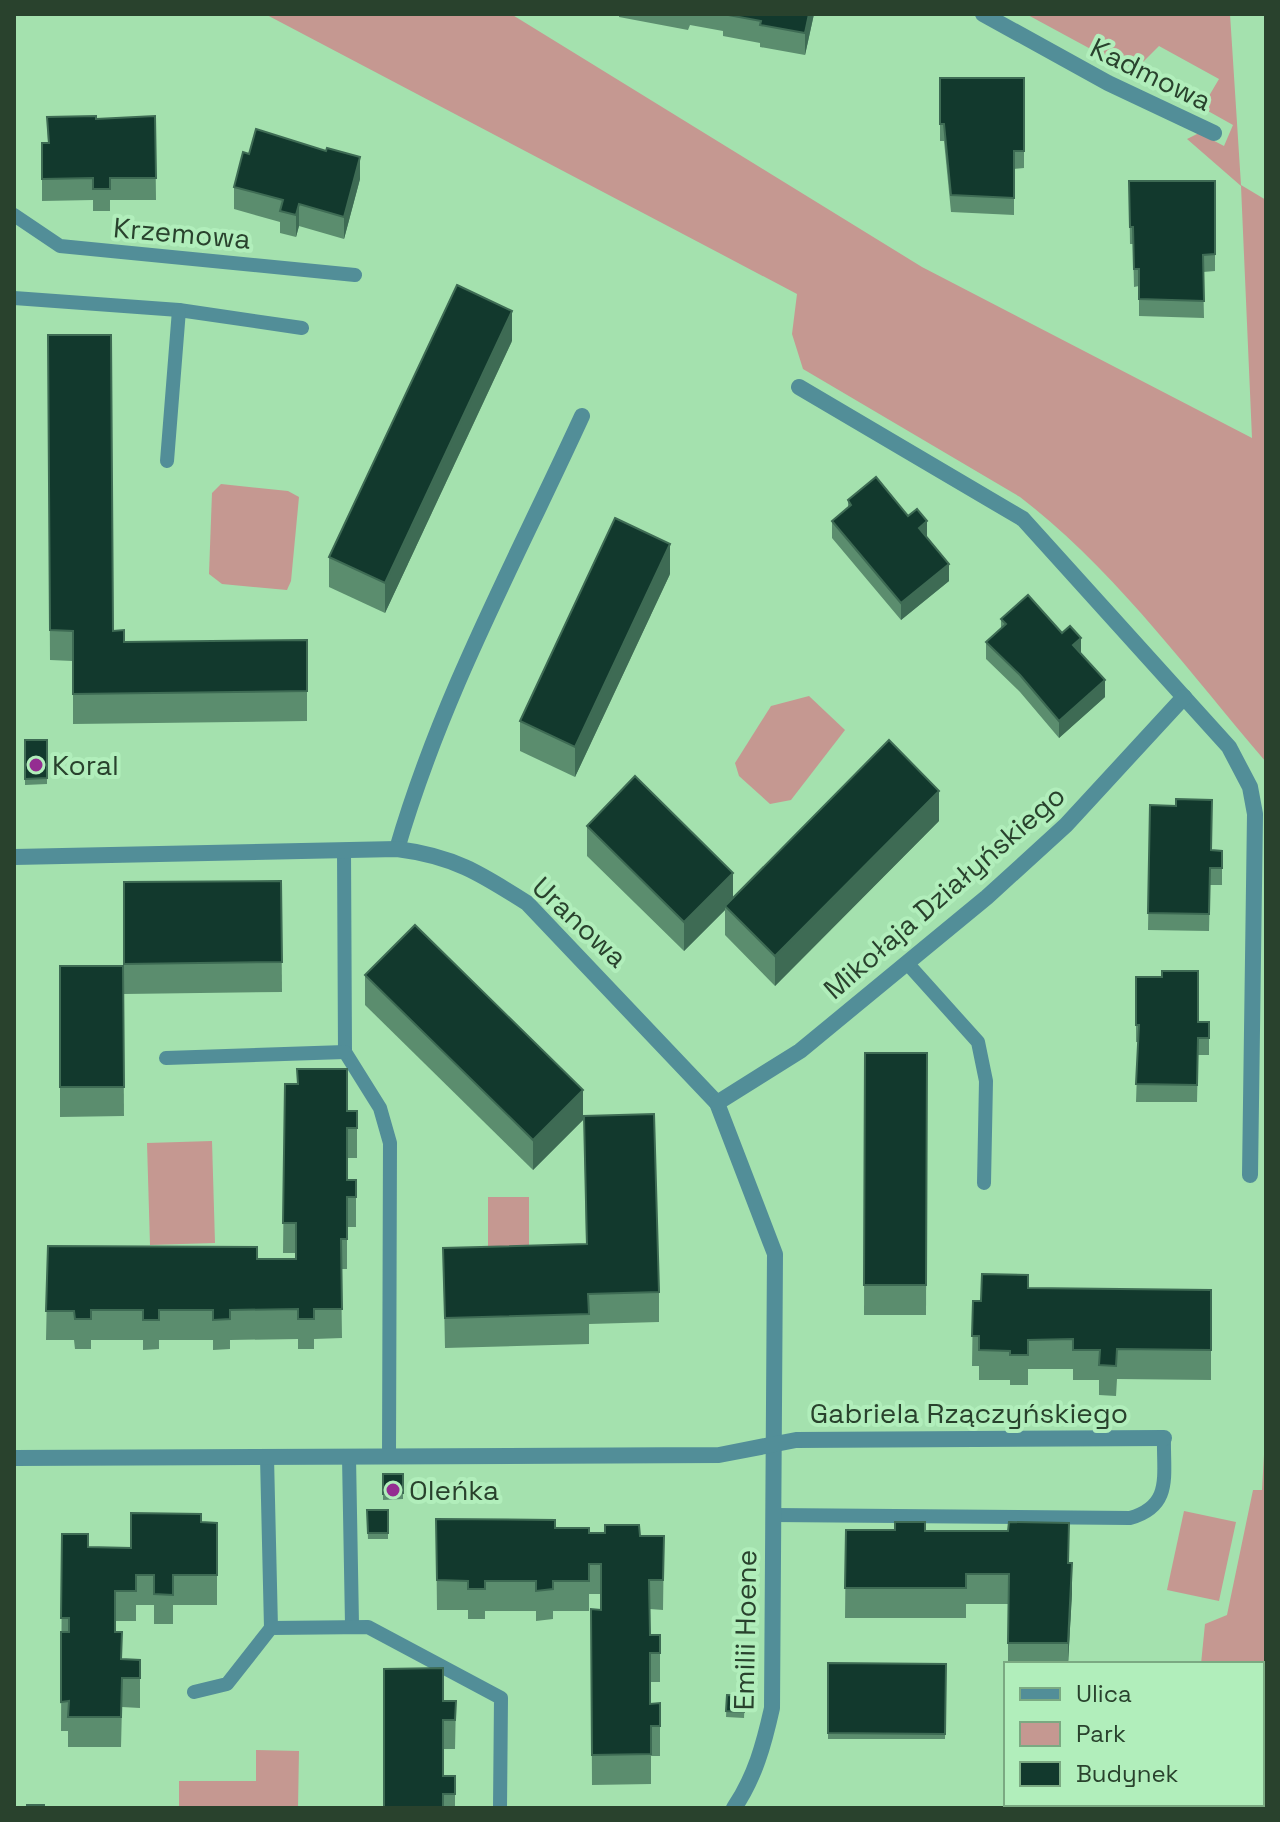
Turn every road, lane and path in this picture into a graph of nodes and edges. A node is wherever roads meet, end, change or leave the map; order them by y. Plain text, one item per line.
1 (983, 14) edge
2 (1214, 133) dead end
3 (14, 215) edge
4 (355, 275) dead end
5 (14, 298) edge
6 (179, 310) junction
7 (302, 328) dead end
8 (799, 387) dead end
9 (582, 416) dead end
10 (167, 461) dead end
11 (1184, 697) junction
12 (397, 849) junction
13 (344, 850) junction
14 (14, 857) edge
15 (907, 963) junction
16 (345, 1052) junction
17 (166, 1058) dead end
18 (717, 1103) junction
19 (1250, 1175) dead end
20 (984, 1183) dead end
21 (1164, 1438) joint
22 (775, 1445) junction
23 (267, 1457) junction
24 (349, 1457) junction
25 (389, 1457) junction
26 (14, 1458) edge
27 (773, 1515) junction
28 (352, 1624) junction
29 (271, 1628) junction
30 (194, 1692) dead end
31 (500, 1808) edge
32 (734, 1808) edge

1 - 2 street, Kadmowa
3 - 4 lane, Krzemowa
5 - 6 lane
6 - 7 lane
6 - 10 lane
8 - 11 street
9 - 12 street
11 - 15 street, Mikołaja Działyńskiego
11 - 19 street
12 - 13 street, Uranowa
12 - 18 street, Uranowa
13 - 14 street, Uranowa
13 - 16 lane
15 - 18 street, Mikołaja Działyńskiego
15 - 20 lane
16 - 17 lane
16 - 25 lane
18 - 22 street, Uranowa
21 - 22 street, Gabriela Rzączyńskiego
21 - 27 lane
22 - 25 street, Gabriela Rzączyńskiego
22 - 27 street, Emilii Hoene
23 - 24 street, Gabriela Rzączyńskiego
23 - 26 street, Gabriela Rzączyńskiego
23 - 29 lane
24 - 25 street, Gabriela Rzączyńskiego
24 - 28 lane
27 - 32 street, Emilii Hoene
28 - 29 lane
28 - 31 lane
29 - 30 lane

